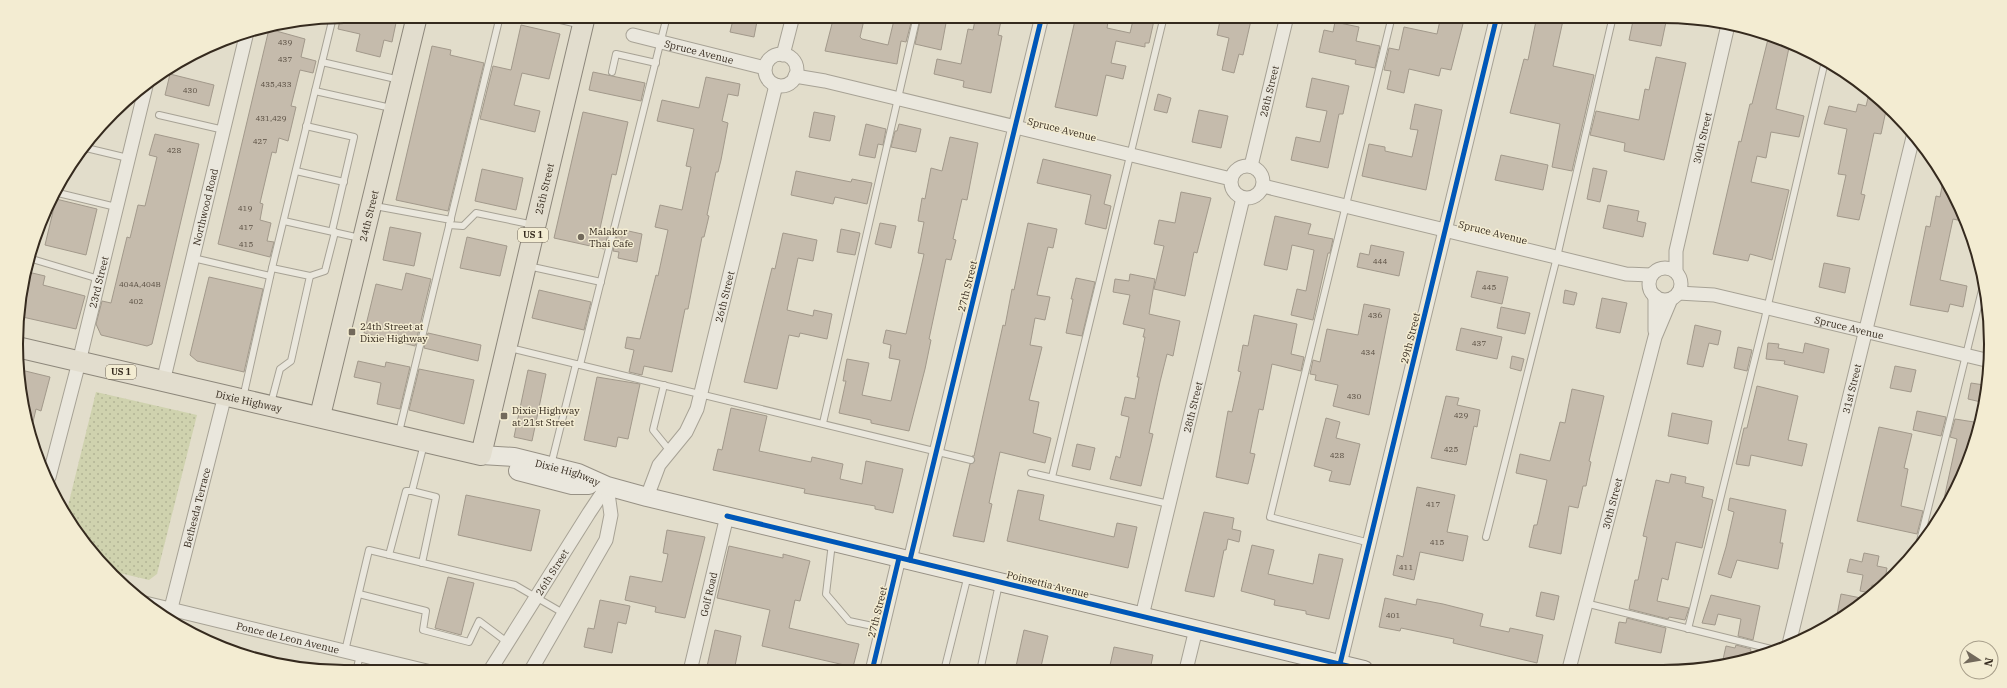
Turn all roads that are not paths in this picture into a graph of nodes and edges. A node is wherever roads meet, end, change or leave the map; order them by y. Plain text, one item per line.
1 (415, 23) edge
2 (498, 23) edge
3 (583, 23) edge
4 (665, 23) edge
5 (791, 23) edge
6 (914, 23) edge
7 (1040, 23) edge
8 (1162, 23) edge
9 (1285, 23) edge
10 (1390, 23) edge
11 (1495, 23) edge
12 (1611, 23) edge
13 (331, 24) edge
14 (1727, 29) edge
15 (633, 35) dead end
16 (245, 39) edge
17 (661, 41) junction
18 (784, 55) junction
19 (322, 62) junction
20 (656, 63) junction
21 (1824, 66) edge
22 (765, 68) junction
23 (612, 72) dead end
24 (795, 76) junction
25 (401, 80) junction
26 (776, 85) junction
27 (315, 91) junction
28 (144, 93) edge
29 (897, 98) junction
30 (394, 109) junction
31 (159, 115) dead end
32 (306, 126) junction
33 (1015, 127) junction
34 (224, 130) junction
35 (1912, 142) edge
36 (89, 149) edge
37 (1131, 154) junction
38 (128, 158) junction
39 (1251, 166) junction
40 (296, 171) junction
41 (1231, 179) junction
42 (344, 182) junction
43 (1263, 186) junction
44 (60, 194) edge
45 (1243, 198) junction
46 (371, 205) junction
47 (1347, 206) junction
48 (116, 208) junction
49 (284, 221) junction
50 (450, 222) junction
51 (535, 226) junction
52 (1446, 230) junction
53 (334, 232) junction
54 (363, 238) junction
55 (1676, 251) junction
56 (1557, 257) junction
57 (193, 258) junction
58 (34, 260) edge
59 (526, 266) junction
60 (272, 268) junction
61 (1678, 275) junction
62 (270, 276) junction
63 (310, 276) junction
64 (99, 279) junction
65 (601, 282) junction
66 (1654, 282) junction
67 (1708, 294) junction
68 (1674, 296) junction
69 (1980, 297) edge
70 (1767, 308) junction
71 (1865, 331) junction
72 (1655, 337) junction
73 (506, 347) junction
74 (23, 349) edge
75 (1965, 355) junction
76 (1983, 359) edge
77 (79, 362) junction
78 (578, 364) junction
79 (163, 382) junction
80 (664, 385) junction
81 (701, 394) junction
82 (234, 397) junction
83 (271, 405) junction
84 (320, 416) junction
85 (823, 423) junction
86 (398, 435) junction
87 (424, 441) junction
88 (936, 450) junction
89 (670, 451) junction
90 (481, 455) junction
91 (971, 460) dead end
92 (551, 466) junction
93 (50, 473) edge
94 (1031, 473) dead end
95 (1052, 477) junction
96 (607, 486) junction
97 (412, 491) junction
98 (647, 497) junction
99 (1169, 504) junction
100 (727, 516) junction
101 (1922, 534) edge
102 (1486, 536) dead end
103 (832, 542) junction
104 (1370, 543) junction
105 (389, 555) junction
106 (905, 559) junction
107 (422, 563) junction
108 (969, 574) junction
109 (1000, 582) junction
110 (359, 594) junction
111 (536, 597) junction
112 (1585, 603) junction
113 (563, 613) junction
114 (169, 614) edge
115 (171, 615) edge
116 (1142, 616) junction
117 (882, 628) junction
118 (1196, 629) junction
119 (1688, 629) junction
120 (1790, 639) edge
121 (507, 642) junction
122 (1767, 648) edge
123 (345, 651) junction
124 (360, 655) junction
125 (1340, 664) junction
126 (358, 665) edge
127 (388, 665) edge
128 (493, 665) edge
129 (534, 665) edge
130 (691, 665) edge
131 (873, 665) edge
132 (946, 665) edge
133 (981, 665) edge
134 (1187, 665) edge
135 (1344, 665) edge
136 (1570, 665) edge

1 - 25 main road, 24th Street
2 - 50 lane
3 - 51 main road, 25th Street / US 1
4 - 17 lane
5 - 18 street
6 - 29 lane
7 - 33 street, 27th Street
8 - 37 lane
9 - 39 street, 28th Street
10 - 47 lane
11 - 52 street, 29th Street
12 - 56 lane
13 - 19 lane
14 - 55 street, 30th Street
15 - 17 street, Spruce Avenue
16 - 34 street, Northwood Road
17 - 20 lane
17 - 22 street, Spruce Avenue
18 - 22 street
18 - 24 street
19 - 25 lane
19 - 27 lane
20 - 23 lane
20 - 65 lane
21 - 70 lane
22 - 26 street
24 - 26 street
24 - 29 street, Spruce Avenue
25 - 30 main road, 24th Street
26 - 81 street, 26th Street
27 - 30 lane
27 - 32 lane
28 - 38 street, 23rd Street
29 - 33 street, Spruce Avenue
29 - 85 lane
30 - 46 main road, 24th Street
31 - 34 lane
32 - 40 lane
32 - 42 lane
33 - 37 street, Spruce Avenue
33 - 88 street, 27th Street
34 - 57 street, Northwood Road
35 - 71 street, 31st Street
36 - 38 lane
37 - 41 street, Spruce Avenue
37 - 95 lane
38 - 48 street, 23rd Street
39 - 41 street
39 - 43 street
40 - 42 lane
40 - 49 lane
41 - 45 street
42 - 53 lane
43 - 45 street
43 - 47 street, Spruce Avenue
44 - 48 lane
45 - 99 street, 28th Street
46 - 50 lane
46 - 54 main road, 24th Street
47 - 52 street, Spruce Avenue
47 - 104 lane
48 - 64 street, 23rd Street
49 - 53 lane
49 - 60 lane
50 - 51 lane
50 - 86 lane
51 - 59 main road, 25th Street / US 1
52 - 56 street, Spruce Avenue
52 - 104 street, 29th Street
53 - 54 lane
53 - 63 lane
54 - 84 main road, 24th Street
55 - 61 street, 30th Street
55 - 66 street
56 - 66 street, Spruce Avenue
56 - 102 lane
57 - 62 lane
57 - 79 street, Northwood Road
58 - 64 lane
59 - 65 lane
59 - 73 main road, 25th Street / US 1
60 - 62 lane
60 - 63 lane
61 - 66 street, Spruce Avenue
61 - 67 street, Spruce Avenue
61 - 68 street, 30th Street
62 - 82 lane
63 - 83 lane
64 - 77 street, 23rd Street
65 - 78 lane
66 - 68 street, Spruce Avenue
66 - 72 street, 30th Street
67 - 68 street, Spruce Avenue
67 - 70 street, Spruce Avenue
68 - 72 street, 30th Street
69 - 75 lane
70 - 71 street, Spruce Avenue
70 - 119 lane
71 - 75 street, Spruce Avenue
71 - 120 street, 31st Street
72 - 112 street, 30th Street
73 - 78 lane
73 - 90 main road, 25th Street / US 1
74 - 77 main road, Dixie Highway / US 1
75 - 76 street, Spruce Avenue
75 - 101 lane
77 - 79 main road, Dixie Highway / US 1
77 - 93 street, 23rd Street
78 - 80 lane
78 - 92 lane
79 - 82 main road, Dixie Highway / US 1
80 - 81 lane
80 - 89 lane
81 - 85 lane
81 - 89 street, 26th Street
82 - 83 main road, Dixie Highway / US 1
82 - 114 street, Bethesda Terrace
83 - 84 main road, Dixie Highway / US 1
84 - 86 main road, Dixie Highway / US 1
85 - 88 lane
86 - 87 main road, Dixie Highway / US 1
87 - 90 main road, Dixie Highway / US 1
87 - 97 lane
88 - 91 lane
88 - 106 street, 27th Street
89 - 98 street, 26th Street
90 - 92 street, Dixie Highway
90 - 96 street, Dixie Highway
92 - 96 street, Dixie Highway
94 - 95 lane
95 - 99 lane
96 - 98 street, Dixie Highway
96 - 111 street, 26th Street
96 - 113 street
97 - 105 lane
97 - 107 lane
98 - 100 street, Poinsettia Avenue
99 - 116 street, 28th Street
100 - 103 street, Poinsettia Avenue
100 - 130 street, Golf Road
103 - 106 street, Poinsettia Avenue
103 - 117 lane
104 - 125 street, 29th Street
105 - 107 lane
105 - 110 lane
106 - 108 street, Poinsettia Avenue
106 - 117 street, 27th Street
107 - 111 lane
108 - 109 street, Poinsettia Avenue
108 - 132 lane
109 - 116 street, Poinsettia Avenue
109 - 133 lane
110 - 121 lane
110 - 123 lane
111 - 113 lane
111 - 121 street, 26th Street
112 - 119 lane
112 - 136 street, 30th Street
113 - 129 street
115 - 123 street, Ponce de Leon Avenue
116 - 118 street, Poinsettia Avenue
117 - 131 street, 27th Street
118 - 125 street, Poinsettia Avenue
118 - 134 street
119 - 122 lane
121 - 128 street, 26th Street
123 - 124 street, Ponce de Leon Avenue
124 - 126 lane
124 - 127 street, Ponce de Leon Avenue
125 - 135 street, Poinsettia Avenue

